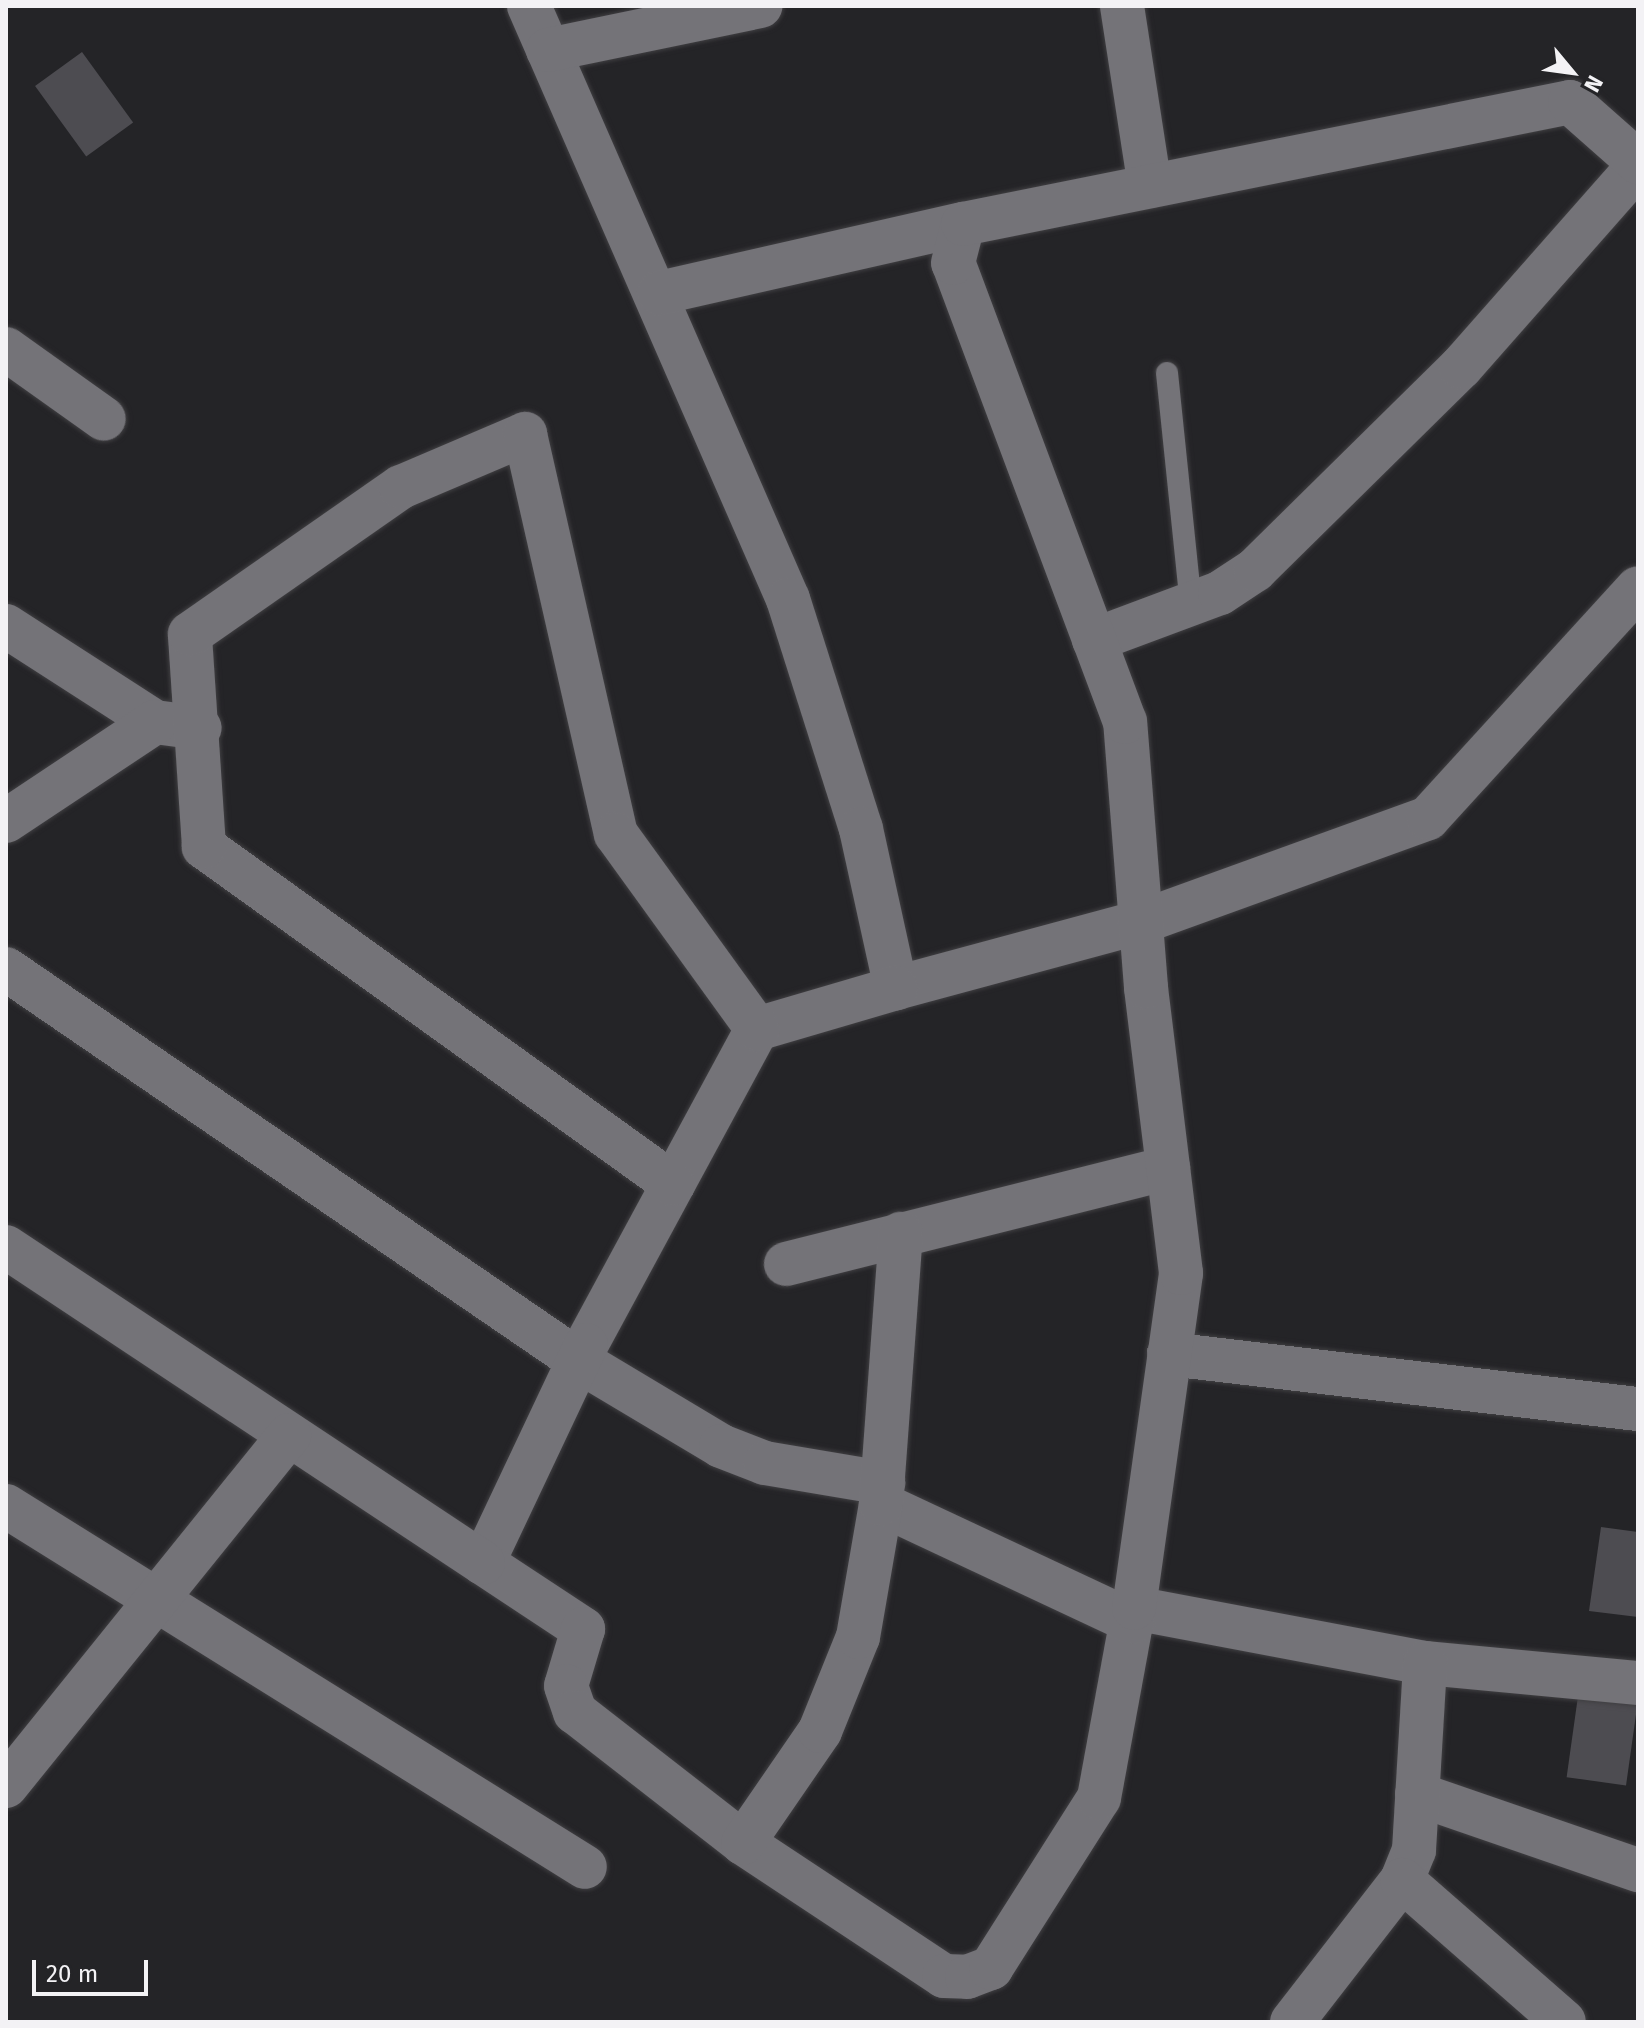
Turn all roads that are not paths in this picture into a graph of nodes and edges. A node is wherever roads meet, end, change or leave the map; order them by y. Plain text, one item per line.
1 (529, 6) edge
2 (760, 6) edge
3 (1122, 6) edge
4 (548, 50) junction
5 (1638, 164) edge
6 (1150, 186) junction
7 (963, 224) junction
8 (659, 293) junction
9 (6, 349) edge
10 (1167, 373) dead end
11 (104, 419) dead end
12 (1638, 588) edge
13 (1191, 604) junction
14 (6, 626) edge
15 (1094, 640) junction
16 (155, 722) junction
17 (200, 728) junction
18 (6, 821) edge
19 (1141, 922) junction
20 (6, 969) edge
21 (896, 988) junction
22 (757, 1029) junction
23 (1168, 1168) junction
24 (673, 1184) junction
25 (901, 1234) junction
26 (6, 1247) edge
27 (786, 1264) dead end
28 (1169, 1354) junction
29 (579, 1361) junction
30 (1638, 1409) edge
31 (289, 1435) junction
32 (882, 1493) junction
33 (6, 1506) edge
34 (483, 1563) junction
35 (158, 1601) junction
36 (1134, 1615) junction
37 (1425, 1663) junction
38 (1638, 1683) edge
39 (6, 1786) edge
40 (1417, 1794) junction
41 (743, 1843) junction
42 (585, 1867) dead end
43 (1638, 1870) edge
44 (1402, 1880) junction
45 (1292, 2022) edge
46 (1564, 2022) edge

1 - 4 street
2 - 4 street
3 - 6 street
4 - 8 street
5 - 6 street
5 - 13 street
6 - 7 street
7 - 8 street
7 - 15 street
8 - 21 street
9 - 11 street
10 - 13 lane
12 - 19 street
13 - 15 street
14 - 16 street
15 - 19 street
16 - 17 street
16 - 18 street
17 - 22 street
17 - 24 street
19 - 21 street
19 - 23 street
20 - 29 street
21 - 22 street
22 - 24 street
23 - 25 street
23 - 28 street
24 - 29 street
25 - 27 street
25 - 32 street
26 - 31 street
28 - 30 street
28 - 36 street
29 - 32 street
29 - 34 street
31 - 34 street
31 - 35 street
32 - 36 street
32 - 41 street
33 - 35 street
34 - 41 street
35 - 39 street
35 - 42 street
36 - 37 street
36 - 41 street
37 - 38 street
37 - 40 street
40 - 43 street
40 - 44 street
44 - 45 street
44 - 46 street

